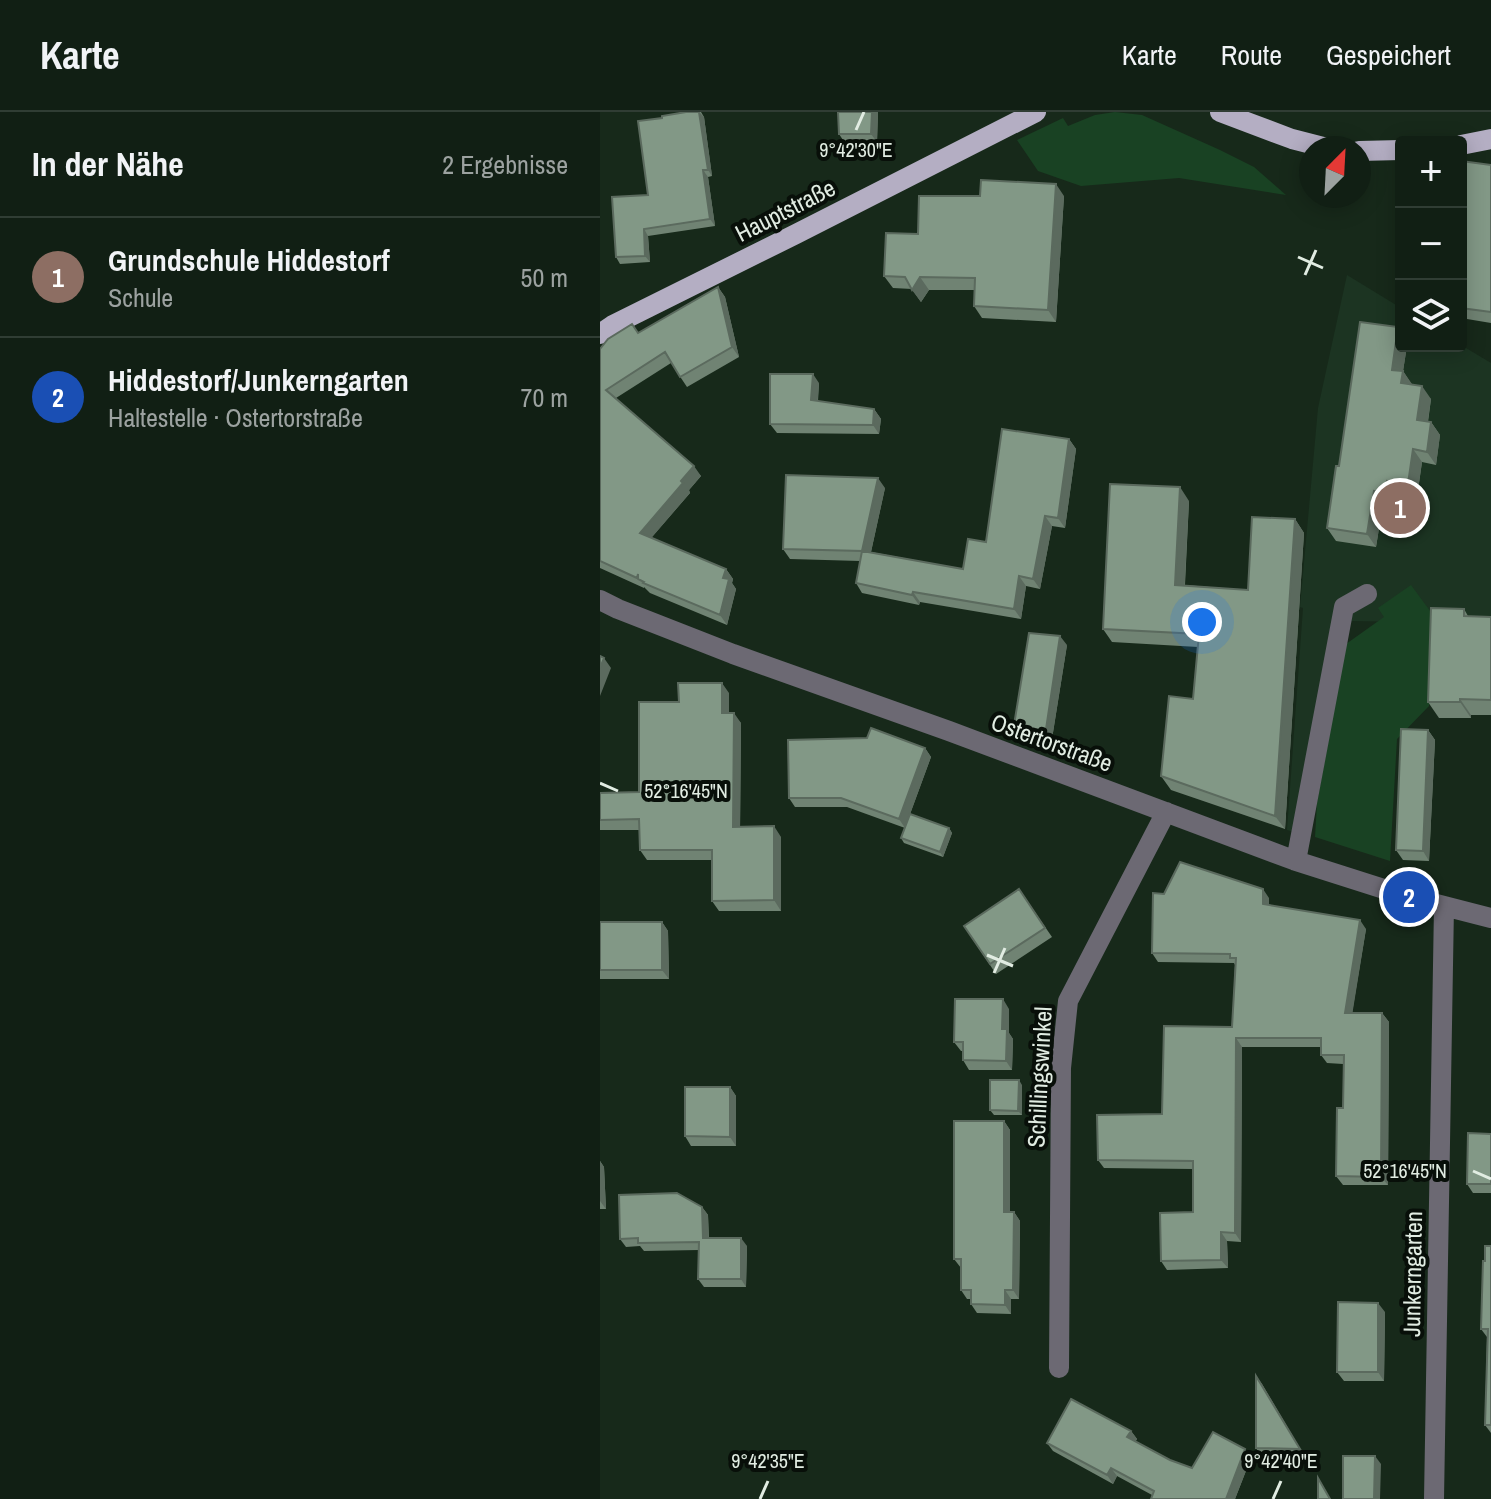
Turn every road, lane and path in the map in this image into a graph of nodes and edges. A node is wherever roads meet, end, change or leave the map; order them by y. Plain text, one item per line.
1 (1036, 112) edge
2 (1220, 112) edge
3 (1491, 139) edge
4 (1299, 141) edge
5 (1467, 144) edge
6 (1395, 150) edge
7 (1371, 151) edge
8 (600, 334) edge
9 (1367, 594) dead end
10 (600, 600) edge
11 (1166, 812) junction
12 (1296, 861) junction
13 (1444, 906) junction
14 (1491, 918) edge
15 (1059, 1368) dead end
16 (1434, 1499) edge

1 - 8 main road, Hauptstraße
2 - 4 main road
3 - 5 main road
6 - 7 main road
9 - 12 street
10 - 11 street, Ostertorstraße
11 - 12 street, Ostertorstraße
11 - 15 street, Schillingswinkel
12 - 13 street, Ostertorstraße
13 - 14 street, Ostertorstraße
13 - 16 street, Junkerngarten

